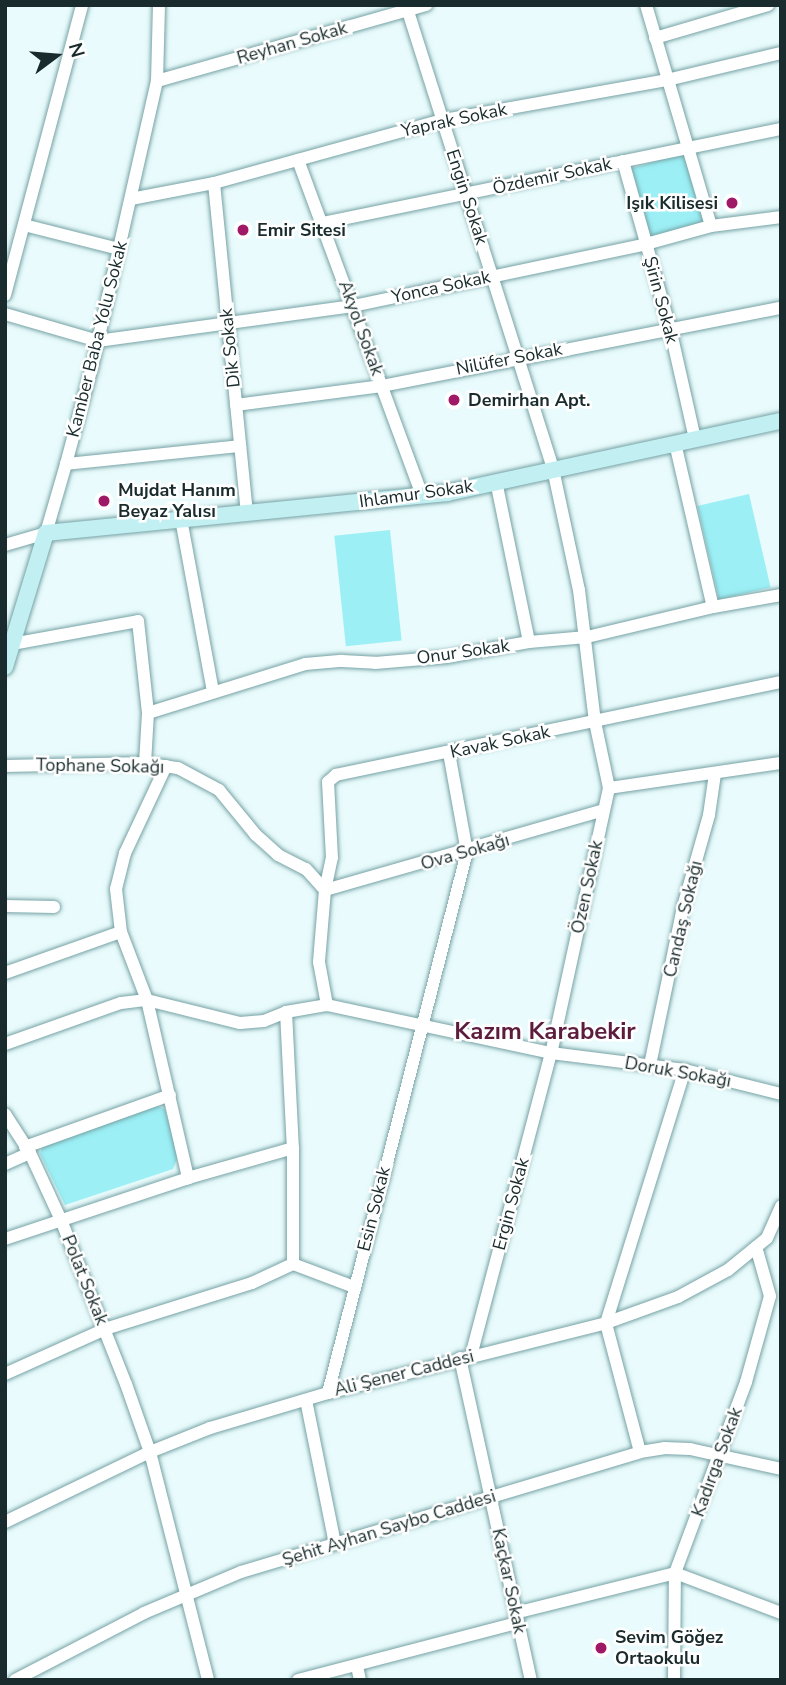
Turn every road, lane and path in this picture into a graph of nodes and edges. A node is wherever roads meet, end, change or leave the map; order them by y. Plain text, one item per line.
1 (82, 5) edge
2 (159, 5) edge
3 (426, 5) edge
4 (646, 5) edge
5 (768, 5) edge
6 (407, 8) edge
7 (655, 38) junction
8 (781, 53) edge
9 (667, 80) junction
10 (157, 81) junction
11 (443, 120) junction
12 (781, 129) edge
13 (690, 148) junction
14 (298, 160) junction
15 (622, 162) junction
16 (214, 183) junction
17 (466, 193) junction
18 (131, 199) junction
19 (781, 217) edge
20 (323, 223) junction
21 (24, 225) junction
22 (711, 226) junction
23 (646, 244) junction
24 (119, 249) junction
25 (492, 277) junction
26 (5, 295) edge
27 (353, 306) junction
28 (781, 308) edge
29 (5, 314) edge
30 (228, 323) junction
31 (670, 328) junction
32 (98, 341) junction
33 (517, 357) junction
34 (382, 386) junction
35 (236, 405) junction
36 (781, 421) edge
37 (695, 439) junction
38 (675, 443) junction
39 (240, 446) junction
40 (66, 464) junction
41 (553, 469) junction
42 (496, 481) junction
43 (422, 496) junction
44 (247, 513) junction
45 (181, 519) junction
46 (46, 533) junction
47 (5, 545) edge
48 (781, 595) edge
49 (713, 607) junction
50 (587, 637) junction
51 (529, 642) junction
52 (12, 644) junction
53 (5, 667) edge
54 (781, 682) edge
55 (213, 692) junction
56 (148, 713) junction
57 (595, 722) junction
58 (449, 754) junction
59 (781, 762) edge
60 (145, 763) junction
61 (5, 766) edge
62 (166, 766) junction
63 (715, 774) junction
64 (609, 788) junction
65 (604, 810) junction
66 (467, 852) junction
67 (325, 890) junction
68 (5, 906) edge
69 (54, 907) dead end
70 (121, 932) junction
71 (5, 973) edge
72 (147, 1000) junction
73 (327, 1005) junction
74 (286, 1012) junction
75 (423, 1026) junction
76 (5, 1044) edge
77 (551, 1053) junction
78 (650, 1065) junction
79 (685, 1070) junction
80 (170, 1094) junction
81 (781, 1094) edge
82 (5, 1114) edge
83 (293, 1148) junction
84 (28, 1150) junction
85 (5, 1164) edge
86 (188, 1178) junction
87 (781, 1206) edge
88 (61, 1220) junction
89 (5, 1239) edge
90 (756, 1247) junction
91 (293, 1264) junction
92 (354, 1287) junction
93 (606, 1323) junction
94 (104, 1329) junction
95 (466, 1357) junction
96 (5, 1374) edge
97 (328, 1392) junction
98 (306, 1399) junction
99 (150, 1452) junction
100 (640, 1452) junction
101 (721, 1454) junction
102 (781, 1469) edge
103 (492, 1497) junction
104 (5, 1522) edge
105 (335, 1544) junction
106 (675, 1573) junction
107 (187, 1595) junction
108 (781, 1613) edge
109 (516, 1618) junction
110 (358, 1666) junction
111 (15, 1680) edge
112 (208, 1680) edge
113 (298, 1680) edge
114 (360, 1680) edge
115 (531, 1680) edge
116 (674, 1680) edge

1 - 21 street
2 - 10 street, Kamber Baba Yolu Sokak
3 - 6 street, Reyhan Sokak
4 - 7 street
5 - 7 street
6 - 10 street, Reyhan Sokak
6 - 11 street, Engin Sokak
7 - 9 street
8 - 9 street, Yaprak Sokak
9 - 11 street, Yaprak Sokak
9 - 13 street
10 - 18 street, Kamber Baba Yolu Sokak
11 - 14 street, Yaprak Sokak
11 - 17 street, Engin Sokak
12 - 13 street, Özdemir Sokak
13 - 15 street, Özdemir Sokak
13 - 22 street
14 - 16 street, Yaprak Sokak
14 - 20 street, Akyol Sokak
15 - 17 street, Özdemir Sokak
15 - 23 street, Şirin Sokak
16 - 18 street, Yaprak Sokak
16 - 30 street, Dik Sokak
17 - 20 street, Özdemir Sokak
17 - 25 street, Engin Sokak
18 - 24 street, Kamber Baba Yolu Sokak
19 - 22 street, Yonca Sokak
20 - 27 street, Akyol Sokak
21 - 24 street
21 - 26 street
22 - 23 street, Yonca Sokak
23 - 25 street, Yonca Sokak
23 - 31 street, Şirin Sokak
24 - 32 street, Kamber Baba Yolu Sokak
25 - 27 street, Yonca Sokak
25 - 33 street, Engin Sokak
27 - 30 street, Yonca Sokak
27 - 34 street, Akyol Sokak
28 - 31 street, Nilüfer Sokak
29 - 32 street
30 - 32 street, Yonca Sokak
30 - 35 street, Dik Sokak
31 - 33 street, Nilüfer Sokak
31 - 37 street, Şirin Sokak
32 - 40 street, Kamber Baba Yolu Sokak
33 - 34 street, Nilüfer Sokak
33 - 41 street, Engin Sokak
34 - 35 street, Nilüfer Sokak
34 - 43 street, Akyol Sokak
35 - 39 street, Dik Sokak
36 - 37 street, Ihlamur Sokak
37 - 38 street, Ihlamur Sokak
38 - 41 street, Ihlamur Sokak
38 - 49 street
39 - 40 street
39 - 44 street, Dik Sokak
40 - 46 street, Kamber Baba Yolu Sokak
41 - 42 street, Ihlamur Sokak
41 - 50 street, Engin Sokak
42 - 43 street, Ihlamur Sokak
42 - 51 street
43 - 44 street, Ihlamur Sokak
44 - 45 street, Ihlamur Sokak
45 - 46 street, Ihlamur Sokak
45 - 55 street
46 - 47 street
46 - 52 street, Kamber Baba Yolu Sokak
48 - 49 street, Onur Sokak
49 - 50 street, Onur Sokak
50 - 51 street, Onur Sokak
50 - 57 street, Özen Sokak
51 - 55 street, Onur Sokak
52 - 53 street, Kamber Baba Yolu Sokak
52 - 56 street
54 - 57 street, Kavak Sokak
55 - 56 street, Onur Sokak
56 - 60 street
57 - 58 street, Kavak Sokak
57 - 64 street, Özen Sokak
58 - 66 street
58 - 67 street, Kavak Sokak
59 - 63 street
60 - 61 street, Tophane Sokağı
60 - 62 street, Tophane Sokağı
62 - 67 street, Tophane Sokağı
62 - 70 street
63 - 64 street
63 - 78 street, Candaş Sokağı
64 - 65 street, Özen Sokak
65 - 66 street, Ova Sokağı
65 - 77 street, Özen Sokak
66 - 67 street, Ova Sokağı
66 - 75 street, Esin Sokak
67 - 73 street
68 - 69 street
70 - 71 street
70 - 72 street
72 - 74 street
72 - 76 street
72 - 80 street
73 - 74 street
73 - 75 street, Doruk Sokağı
74 - 83 street
75 - 77 street, Doruk Sokağı
75 - 92 street, Esin Sokak
77 - 78 street, Doruk Sokağı
77 - 95 street, Ergin Sokak
78 - 79 street, Doruk Sokağı
79 - 81 street, Doruk Sokağı
79 - 93 street
80 - 84 street
80 - 86 street
82 - 84 street, Polat Sokak
83 - 86 street
83 - 91 street
84 - 85 street
84 - 88 street, Polat Sokak
86 - 88 street
87 - 90 street, Ali Şener Caddesi
88 - 89 street
88 - 94 street, Polat Sokak
90 - 93 street, Ali Şener Caddesi
90 - 101 street, Kadırga Sokak
91 - 92 street
91 - 94 street
92 - 97 street, Esin Sokak
93 - 95 street, Ali Şener Caddesi
93 - 100 street
94 - 96 street
94 - 99 street, Polat Sokak
95 - 97 street, Ali Şener Caddesi
95 - 103 street, Kaçkar Sokak
97 - 98 street, Ali Şener Caddesi
98 - 99 street, Ali Şener Caddesi
98 - 105 street
99 - 104 street, Ali Şener Caddesi
99 - 107 street, Polat Sokak
100 - 101 street, Şehit Ayhan Saybo Caddesi
100 - 103 street, Şehit Ayhan Saybo Caddesi
101 - 102 street, Şehit Ayhan Saybo Caddesi
101 - 106 street, Kadırga Sokak
103 - 105 street, Şehit Ayhan Saybo Caddesi
103 - 109 street, Kaçkar Sokak
105 - 107 street, Şehit Ayhan Saybo Caddesi
106 - 108 street
106 - 109 street
106 - 116 street, Kadırga Sokak
107 - 111 street, Şehit Ayhan Saybo Caddesi
107 - 112 street, Polat Sokak
109 - 110 street
109 - 115 street, Kaçkar Sokak
110 - 113 street
110 - 114 street

